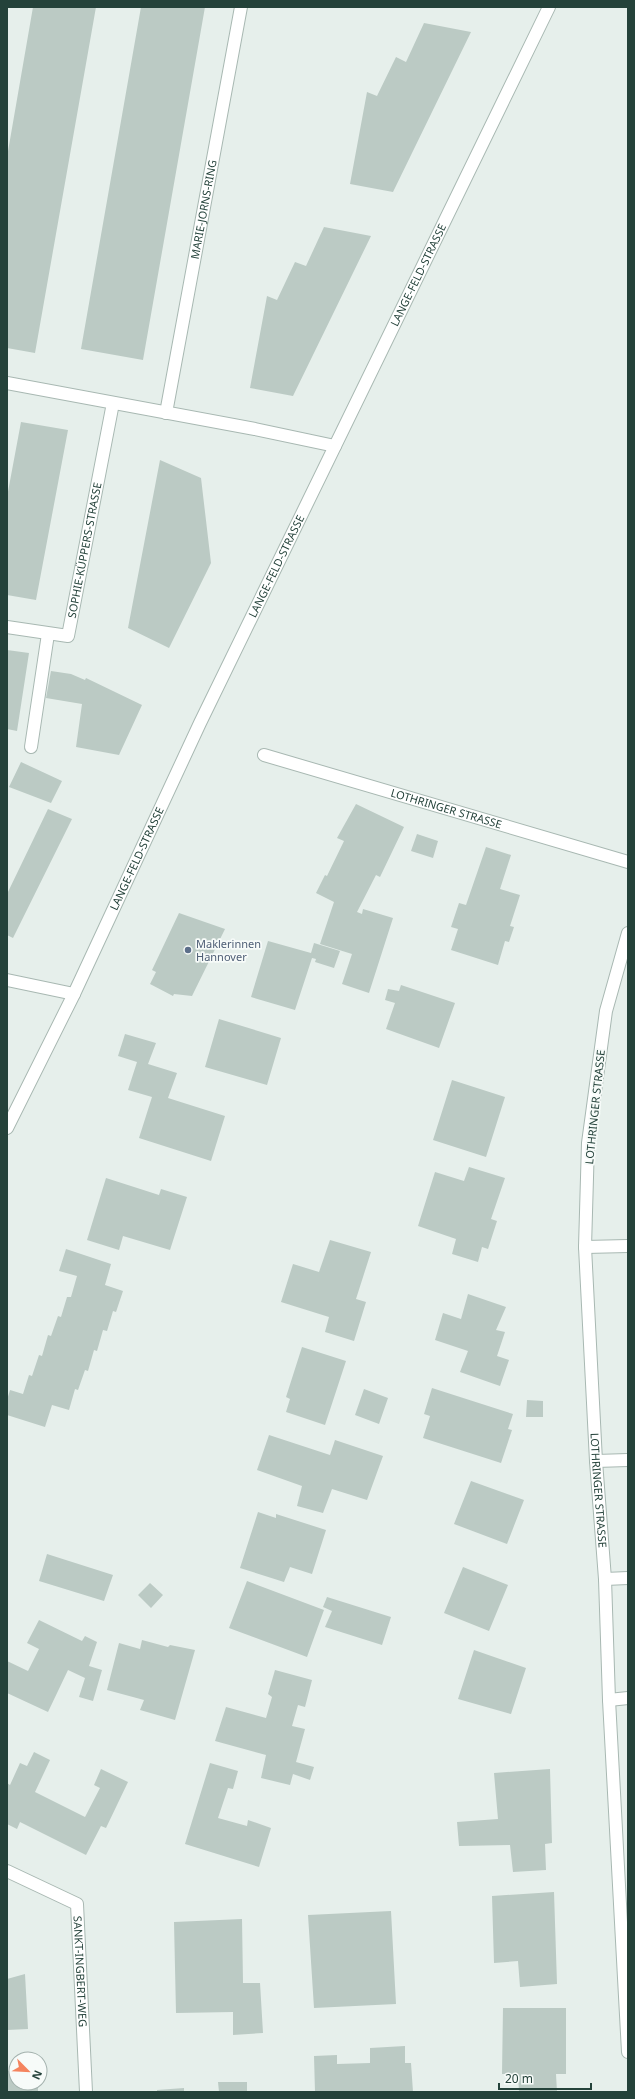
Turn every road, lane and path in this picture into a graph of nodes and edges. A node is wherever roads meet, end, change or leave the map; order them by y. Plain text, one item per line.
1 (242, 7) edge
2 (549, 7) edge
3 (7, 383) edge
4 (113, 403) junction
5 (166, 413) junction
6 (335, 446) junction
7 (7, 627) edge
8 (48, 634) junction
9 (31, 747) dead end
10 (264, 755) dead end
11 (628, 862) edge
12 (628, 933) edge
13 (7, 980) edge
14 (74, 994) junction
15 (7, 1128) edge
16 (628, 1246) edge
17 (585, 1247) junction
18 (628, 1460) edge
19 (596, 1461) junction
20 (628, 1578) edge
21 (605, 1579) junction
22 (628, 1698) edge
23 (609, 1700) junction
24 (7, 1871) edge
25 (626, 1960) edge
26 (628, 2052) edge
27 (86, 2092) edge

1 - 5 street, MARIE-JORNS-RING
2 - 6 street, LANGE-FELD-STRASSE
3 - 4 street
4 - 5 street
4 - 8 street, SOPHIE-KÜPPERS-STRASSE
5 - 6 street
6 - 14 street, LANGE-FELD-STRASSE
7 - 8 street, SOPHIE-KÜPPERS-STRASSE
8 - 9 street
10 - 11 street, LOTHRINGER STRASSE
12 - 17 street, LOTHRINGER STRASSE
13 - 14 street
14 - 15 street, LANGE-FELD-STRASSE
16 - 17 street
17 - 19 street, LOTHRINGER STRASSE
18 - 19 street
19 - 21 street, LOTHRINGER STRASSE
20 - 21 street
21 - 23 street, LOTHRINGER STRASSE
22 - 23 street
23 - 25 street, LOTHRINGER STRASSE
24 - 27 street, SANKT-INGBERT-WEG
25 - 26 street, LOTHRINGER STRASSE

